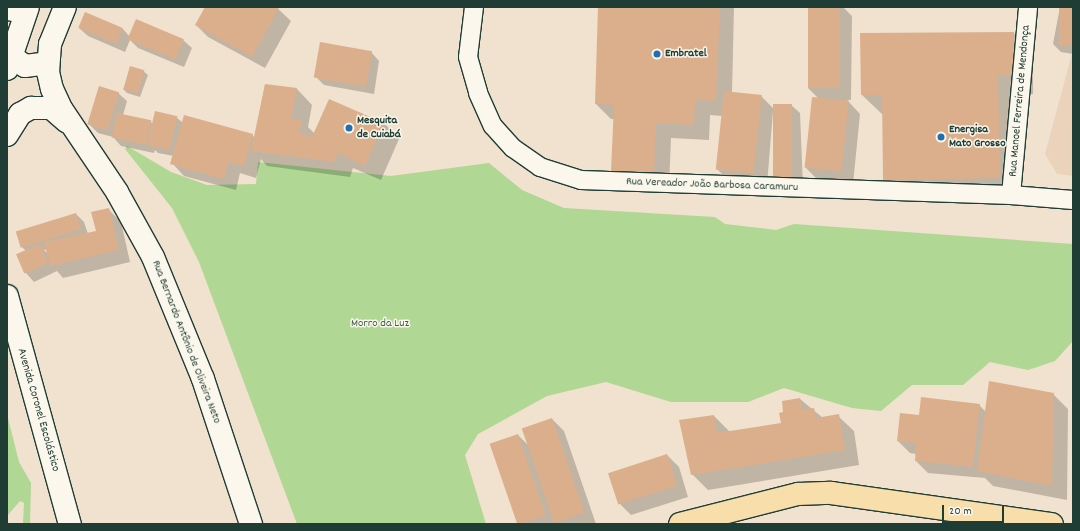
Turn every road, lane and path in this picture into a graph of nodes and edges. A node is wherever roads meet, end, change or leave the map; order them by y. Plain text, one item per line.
1 (65, 7) edge
2 (474, 7) edge
3 (1028, 7) edge
4 (22, 10) edge
5 (9, 62) edge
6 (48, 63) junction
7 (7, 135) edge
8 (80, 139) junction
9 (1011, 195) junction
10 (1073, 200) edge
11 (7, 296) edge
12 (70, 524) edge
13 (251, 524) edge
14 (680, 524) edge
15 (1052, 524) edge

1 - 6 main road
2 - 9 street, Rua Vereador João Barbosa Caramuru
3 - 9 street, Rua Manoel Ferreira de Mendonça
4 - 5 main road
5 - 6 main road
6 - 8 main road, Rua Bernardo Antônio de Oliveira Neto
7 - 8 main road
8 - 13 main road, Rua Bernardo Antônio de Oliveira Neto
9 - 10 street, Rua Vereador João Barbosa Caramuru
11 - 12 main road, Avenida Coronel Escolástico
14 - 15 main road

